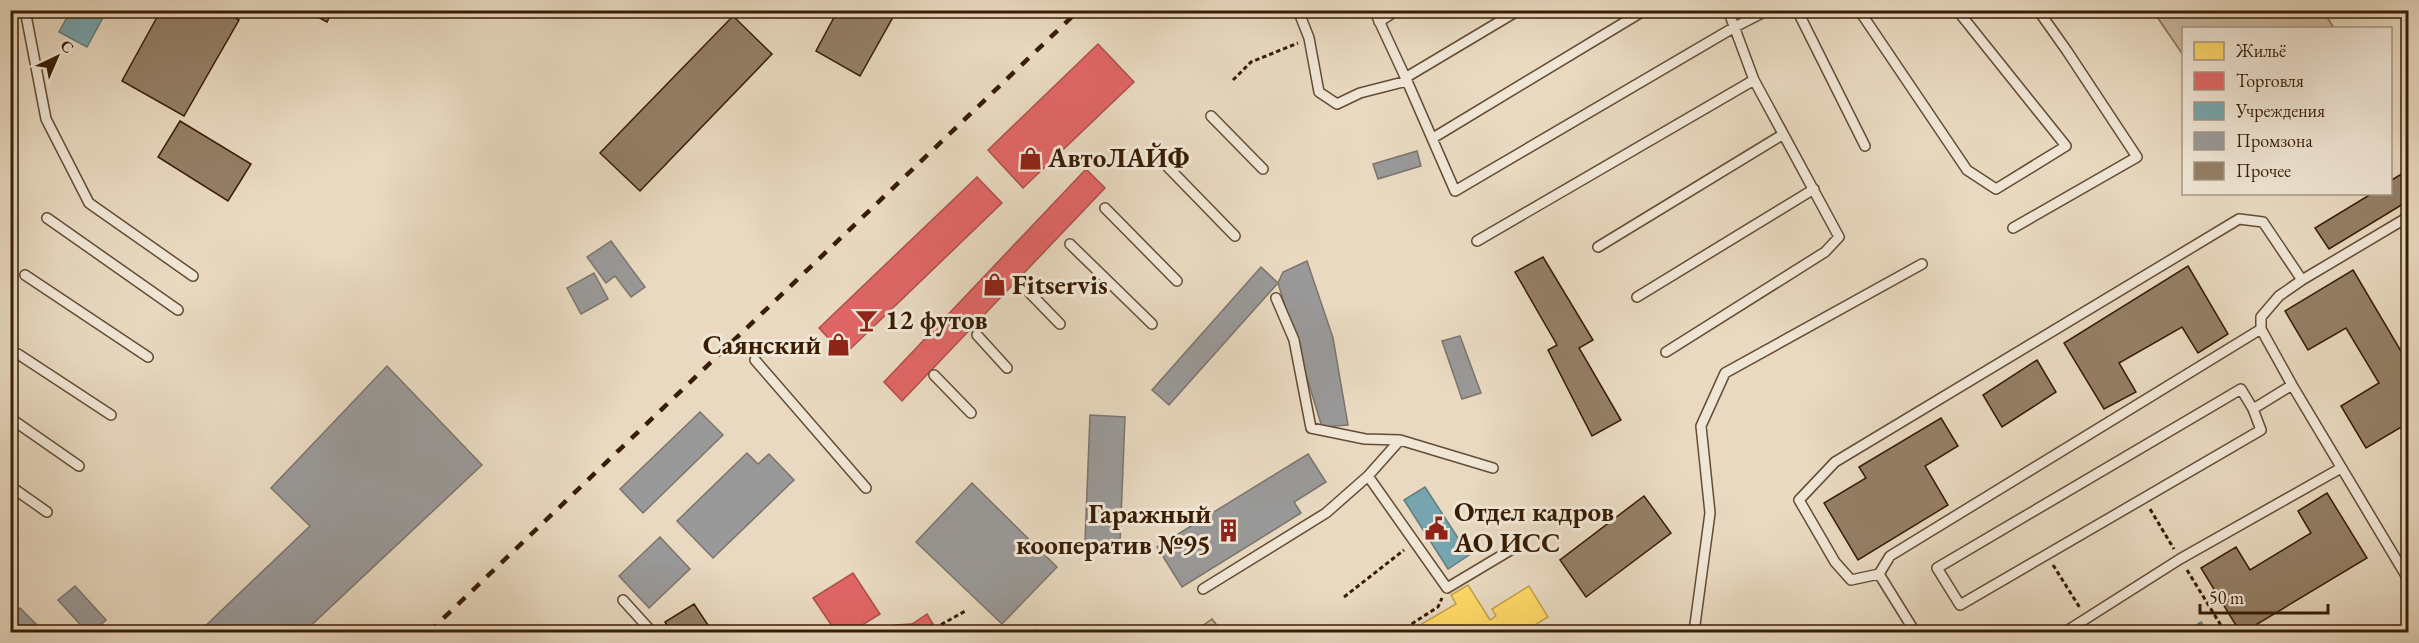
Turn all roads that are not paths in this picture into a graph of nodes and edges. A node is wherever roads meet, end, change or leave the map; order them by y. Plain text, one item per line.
1 (25, 10) edge
2 (1298, 10) edge
3 (1374, 10) edge
4 (1397, 10) edge
5 (1519, 10) edge
6 (1645, 10) edge
7 (1728, 10) edge
8 (1768, 10) edge
9 (1797, 10) edge
10 (1859, 10) edge
11 (1957, 10) edge
12 (2038, 10) edge
13 (1379, 22) junction
14 (1733, 28) junction
15 (1406, 80) junction
16 (1754, 80) junction
17 (1211, 116) dead end
18 (1782, 135) junction
19 (1432, 138) junction
20 (1865, 146) dead end
21 (1161, 160) dead end
22 (1263, 169) dead end
23 (1814, 189) junction
24 (1105, 208) dead end
25 (2409, 217) edge
26 (47, 218) dead end
27 (2013, 228) dead end
28 (1235, 236) dead end
29 (1477, 241) dead end
30 (1070, 244) dead end
31 (1598, 246) dead end
32 (1922, 264) dead end
33 (25, 275) dead end
34 (193, 276) dead end
35 (2302, 280) junction
36 (1177, 281) dead end
37 (1024, 287) dead end
38 (1276, 297) dead end
39 (1637, 297) dead end
40 (178, 310) dead end
41 (1060, 324) dead end
42 (1152, 324) dead end
43 (2261, 329) junction
44 (977, 335) dead end
45 (1666, 352) dead end
46 (18, 354) dead end
47 (148, 357) dead end
48 (755, 360) dead end
49 (1007, 368) dead end
50 (934, 375) dead end
51 (2292, 385) junction
52 (2253, 409) junction
53 (971, 413) dead end
54 (111, 415) dead end
55 (10, 418) edge
56 (1400, 440) junction
57 (79, 466) dead end
58 (1493, 468) dead end
59 (2341, 468) junction
60 (1368, 476) junction
61 (10, 486) edge
62 (866, 488) dead end
63 (47, 512) dead end
64 (1520, 545) dead end
65 (1879, 574) junction
66 (2409, 579) edge
67 (1203, 589) dead end
68 (623, 600) dead end
69 (652, 633) edge
70 (1694, 633) edge
71 (1915, 633) edge
72 (2065, 633) edge

1 - 34 lane
2 - 15 lane
3 - 13 lane
4 - 13 lane
5 - 15 lane
6 - 19 lane
7 - 14 lane
8 - 14 lane
9 - 20 lane
10 - 11 lane
12 - 27 lane
13 - 15 lane
14 - 16 lane
14 - 19 lane
15 - 19 lane
16 - 18 lane
16 - 29 lane
17 - 22 lane
18 - 23 lane
18 - 31 lane
21 - 28 lane
23 - 39 lane
23 - 45 lane
24 - 36 lane
25 - 35 lane
26 - 40 lane
30 - 42 lane
32 - 70 lane
33 - 47 lane
35 - 43 lane
35 - 65 lane
37 - 41 lane
38 - 56 lane
43 - 51 lane
43 - 65 lane
44 - 49 lane
46 - 54 lane
48 - 62 lane
50 - 53 lane
51 - 52 lane
51 - 59 lane
52 - 52 lane
55 - 57 lane
56 - 58 lane
56 - 60 lane
59 - 66 lane
59 - 72 lane
60 - 64 lane
60 - 67 lane
61 - 63 lane
65 - 71 lane
68 - 69 lane

